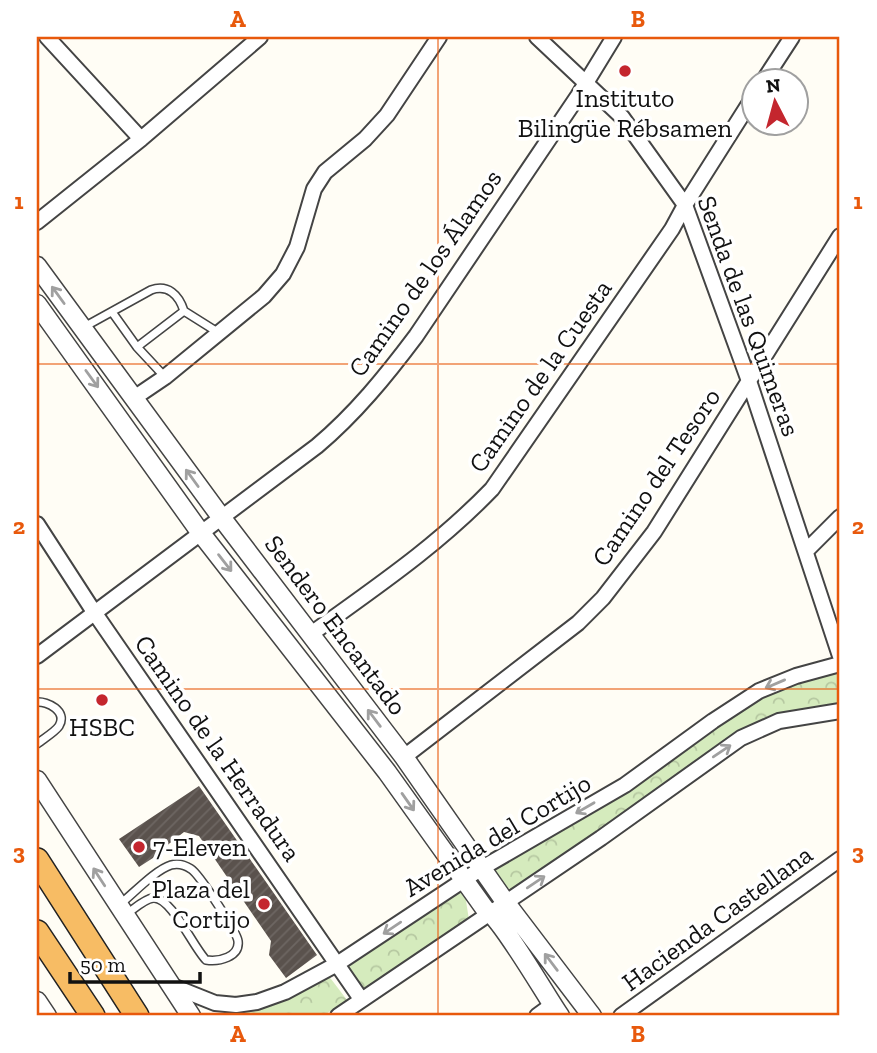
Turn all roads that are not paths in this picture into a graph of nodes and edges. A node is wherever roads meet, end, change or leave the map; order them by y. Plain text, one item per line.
1 (47, 37) edge
2 (260, 37) edge
3 (439, 37) edge
4 (537, 37) edge
5 (614, 37) edge
6 (792, 37) edge
7 (773, 66) edge
8 (586, 83) junction
9 (740, 118) edge
10 (141, 139) junction
11 (685, 205) junction
12 (37, 222) edge
13 (840, 236) edge
14 (37, 266) edge
15 (37, 304) edge
16 (184, 311) junction
17 (112, 312) junction
18 (82, 328) junction
19 (219, 333) junction
20 (137, 347) junction
21 (164, 376) junction
22 (749, 381) junction
23 (134, 398) junction
24 (221, 517) junction
25 (840, 517) edge
26 (37, 524) edge
27 (200, 532) junction
28 (807, 550) junction
29 (94, 612) junction
30 (311, 634) junction
31 (37, 656) edge
32 (840, 656) edge
33 (840, 664) edge
34 (37, 702) edge
35 (840, 712) edge
36 (37, 744) edge
37 (404, 757) junction
38 (37, 780) edge
39 (840, 859) edge
40 (37, 860) edge
41 (482, 869) junction
42 (464, 881) junction
43 (498, 907) junction
44 (121, 911) junction
45 (37, 932) edge
46 (337, 964) junction
47 (168, 984) junction
48 (361, 999) junction
49 (37, 1001) edge
50 (556, 1011) edge
51 (47, 1016) edge
52 (93, 1016) edge
53 (137, 1016) edge
54 (185, 1016) edge
55 (191, 1016) edge
56 (338, 1016) edge
57 (537, 1016) edge
58 (592, 1016) edge
59 (621, 1016) edge

1 - 10 street
2 - 10 street
3 - 19 street
4 - 8 street, Senda de las Quimeras
5 - 8 street, Camino de los Álamos
6 - 7 street
8 - 11 street, Senda de las Quimeras
8 - 24 street, Camino de los Álamos
9 - 11 street, Camino de la Cuesta
10 - 12 street
11 - 22 street, Senda de las Quimeras
11 - 30 street, Camino de la Cuesta
13 - 22 street, Camino del Tesoro
18 -> 14 street, Sendero Encantado
15 -> 27 street, Sendero Encantado
16 - 17 lane
16 - 19 lane
16 - 20 lane
17 - 18 lane
17 - 20 lane
18 - 23 street, Sendero Encantado
19 - 21 street
20 - 21 lane
21 - 23 street
22 - 28 street, Senda de las Quimeras
22 - 37 street, Camino del Tesoro
24 -> 23 street, Sendero Encantado
24 - 27 street, Camino de los Álamos
24 - 30 street, Sendero Encantado
25 - 28 street
26 - 29 street, Camino de la Herradura
27 - 29 street, Camino de los Álamos
27 -> 42 street, Sendero Encantado
28 - 32 street, Senda de las Quimeras
29 - 31 street, Camino de los Álamos
29 - 46 street, Camino de la Herradura
37 -> 30 street, Sendero Encantado
33 -> 41 street, Avenida del Cortijo
34 - 36 lane
43 -> 35 street, Avenida del Cortijo
37 - 41 street, Sendero Encantado
44 -> 38 street
39 - 59 street, Hacienda Castellana
40 - 53 highway
41 - 42 street, Avenida del Cortijo
41 - 43 street, Sendero Encantado
42 - 43 street, Sendero Encantado
42 -> 46 street, Avenida del Cortijo
43 - 48 street, Avenida del Cortijo
43 - 50 street, Sendero Encantado
58 -> 43 street, Sendero Encantado
44 - 44 lane
44 - 47 street
45 - 52 highway
46 - 47 street, Avenida del Cortijo
46 - 48 street, Camino de la Herradura
47 - 54 street
47 - 55 street
48 - 56 street, Avenida del Cortijo
49 - 51 street
50 - 57 street

